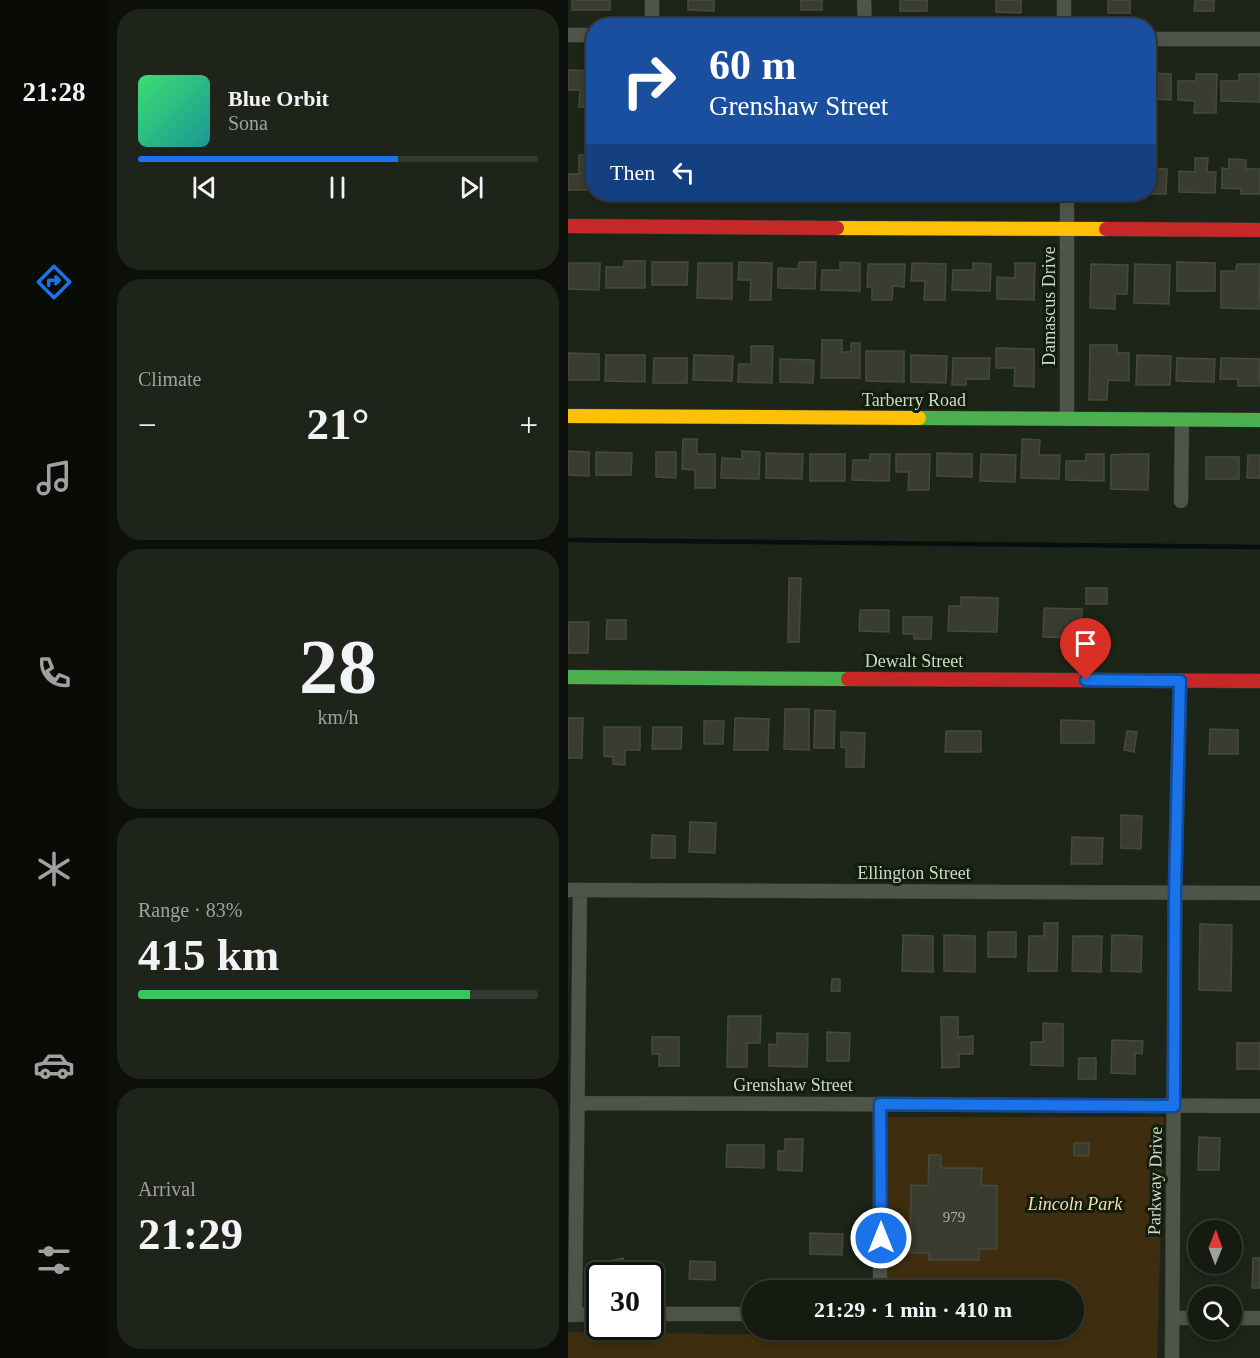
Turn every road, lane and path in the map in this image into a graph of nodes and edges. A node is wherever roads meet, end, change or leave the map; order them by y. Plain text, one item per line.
1 (652, 0) edge
2 (865, 0) edge
3 (1064, 0) edge
4 (652, 18) edge
5 (865, 18) edge
6 (1064, 18) edge
7 (568, 35) edge
8 (586, 35) edge
9 (1156, 39) edge
10 (1260, 39) edge
11 (1067, 201) edge
12 (568, 226) edge
13 (1068, 230) junction
14 (1260, 230) edge
15 (568, 416) edge
16 (1067, 419) junction
17 (1182, 420) junction
18 (1260, 420) edge
19 (1181, 501) dead end
20 (568, 677) edge
21 (1180, 681) junction
22 (1260, 681) edge
23 (574, 890) edge
24 (1175, 892) junction
25 (1260, 893) edge
26 (578, 1103) junction
27 (880, 1104) junction
28 (1174, 1106) junction
29 (1260, 1106) edge
30 (880, 1280) edge
31 (586, 1314) edge
32 (664, 1314) edge
33 (742, 1314) edge
34 (571, 1315) edge
35 (1172, 1317) junction
36 (1188, 1318) edge
37 (1242, 1318) edge
38 (1260, 1318) edge
39 (1172, 1358) edge

1 - 4 street
2 - 5 street
3 - 6 street
7 - 8 street
9 - 10 street
11 - 13 street, Damascus Drive
12 - 13 street
13 - 14 street
13 - 16 street, Damascus Drive
15 - 16 street, Tarberry Road
16 - 17 street, Tarberry Road
17 - 18 street, Tarberry Road
17 - 19 street
20 - 21 street, Dewalt Street
21 - 22 street, Dewalt Street
21 - 24 street, Parkway Drive
23 - 24 street, Ellington Street
23 - 26 street
24 - 25 street, Ellington Street
24 - 28 street, Parkway Drive
26 - 27 street, Grenshaw Street
26 - 34 street
27 - 28 street, Grenshaw Street
27 - 30 street
28 - 29 street, Grenshaw Street
28 - 35 street, Parkway Drive
31 - 34 street
32 - 33 street
35 - 36 street
35 - 39 street, Parkway Drive
37 - 38 street

